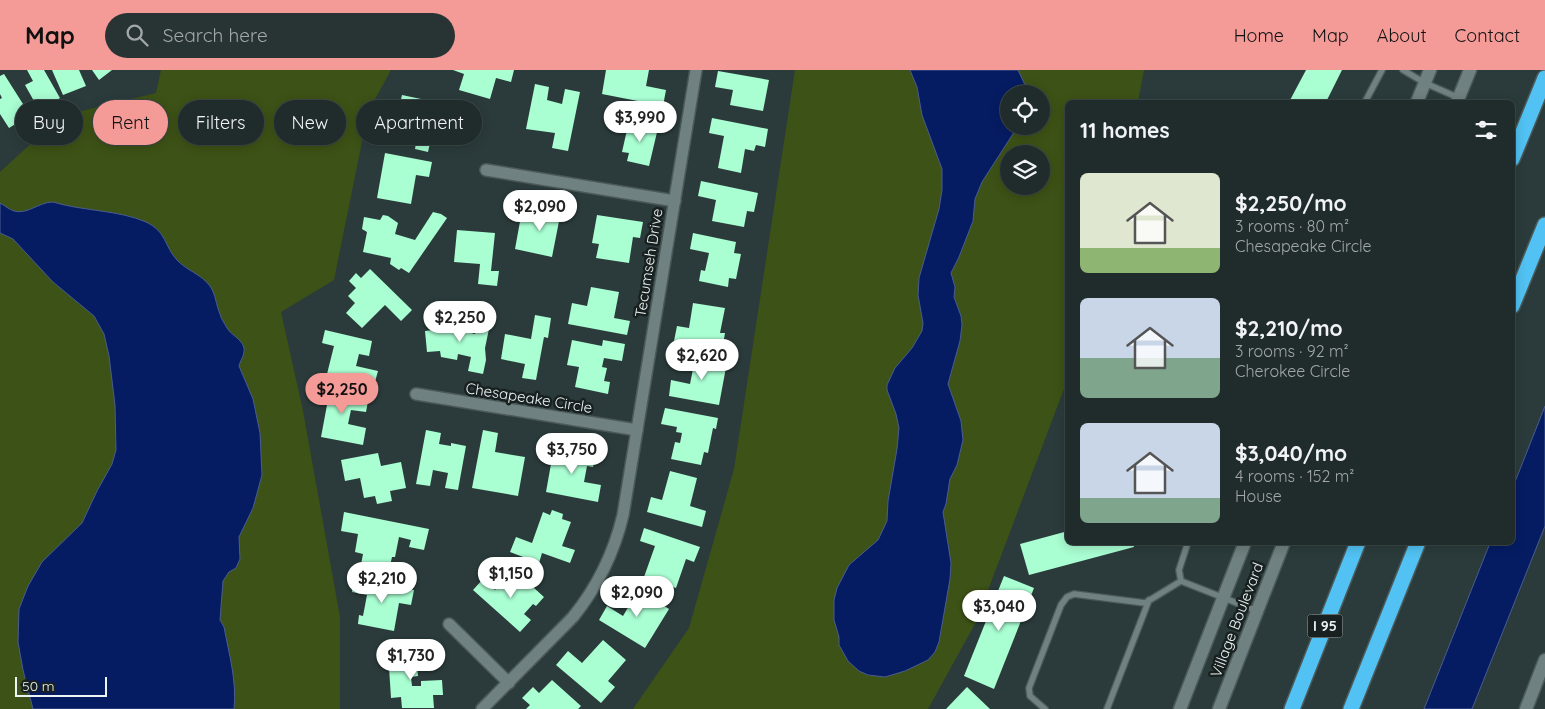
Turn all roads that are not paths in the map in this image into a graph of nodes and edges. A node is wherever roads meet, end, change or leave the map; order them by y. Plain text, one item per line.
1 (696, 70) edge
2 (1382, 70) edge
3 (1403, 70) edge
4 (1430, 70) edge
5 (1470, 70) edge
6 (1545, 78) edge
7 (1425, 83) junction
8 (1366, 100) edge
9 (1418, 100) edge
10 (1458, 100) edge
11 (1515, 152) edge
12 (486, 170) dead end
13 (675, 201) junction
14 (1545, 224) edge
15 (1515, 299) edge
16 (416, 394) dead end
17 (637, 430) junction
18 (1187, 545) edge
19 (1244, 545) edge
20 (1283, 545) edge
21 (1357, 545) edge
22 (1417, 545) edge
23 (1181, 581) junction
24 (1223, 597) junction
25 (1149, 600) junction
26 (1258, 611) junction
27 (449, 624) dead end
28 (1545, 660) edge
29 (509, 683) junction
30 (482, 709) edge
31 (1044, 709) edge
32 (1107, 709) edge
33 (1180, 709) edge
34 (1219, 709) edge
35 (1292, 709) edge
36 (1351, 709) edge
37 (1526, 709) edge

1 - 13 street, Tecumseh Drive
2 - 8 lane
3 - 7 lane
4 - 7 street
5 - 10 street
6 - 11 highway
7 - 9 street
7 - 10 lane
12 - 13 street
13 - 17 street, Tecumseh Drive
14 - 15 highway
16 - 17 street, Chesapeake Circle
17 - 29 street, Tecumseh Drive
18 - 23 lane
19 - 24 street, Village Boulevard
20 - 26 street, Village Boulevard
21 - 35 highway, I 95
22 - 36 highway
23 - 24 lane
23 - 25 lane
24 - 26 lane
24 - 33 street, Village Boulevard
25 - 31 lane
25 - 32 lane
26 - 34 street, Village Boulevard
27 - 29 street
28 - 37 street
29 - 30 street, Tecumseh Drive

